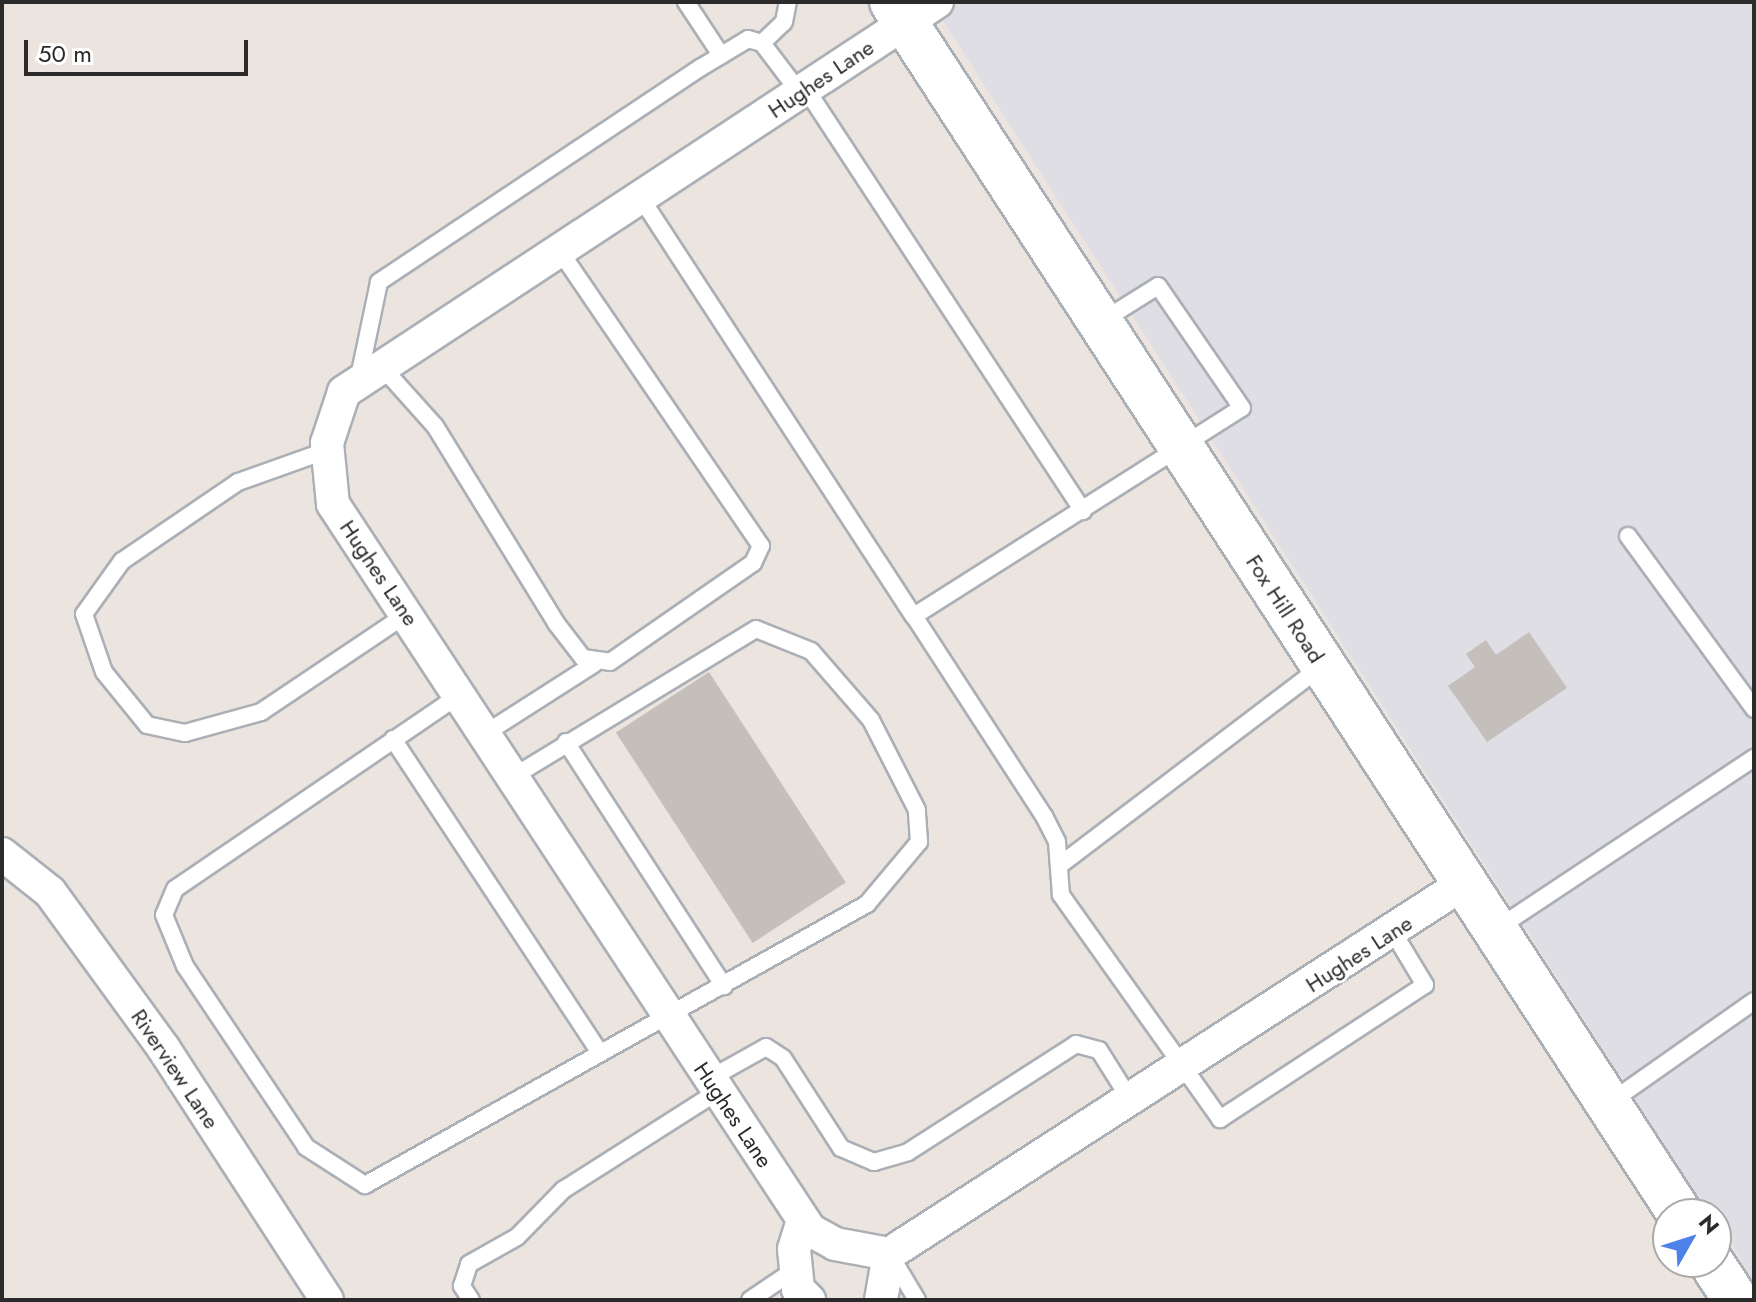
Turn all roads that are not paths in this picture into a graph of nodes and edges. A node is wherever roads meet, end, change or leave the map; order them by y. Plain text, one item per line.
1 (686, 2) edge
2 (788, 2) edge
3 (912, 9) edge
4 (762, 43) junction
5 (721, 55) junction
6 (803, 91) junction
7 (641, 198) junction
8 (560, 251) junction
9 (1099, 323) junction
10 (370, 375) junction
11 (1181, 448) junction
12 (328, 450) junction
13 (1083, 511) junction
14 (1628, 536) dead end
15 (407, 614) junction
16 (914, 616) junction
17 (594, 664) junction
18 (1323, 666) junction
19 (461, 694) junction
20 (1754, 709) edge
21 (486, 733) junction
22 (393, 739) junction
23 (566, 742) junction
24 (1754, 758) edge
25 (514, 776) junction
26 (2, 854) edge
27 (1060, 865) junction
28 (1463, 884) junction
29 (1494, 931) junction
30 (1393, 932) junction
31 (724, 986) junction
32 (1754, 1001) edge
33 (667, 1015) junction
34 (600, 1053) junction
35 (1184, 1067) junction
36 (713, 1086) junction
37 (1131, 1101) junction
38 (1607, 1104) junction
39 (1669, 1198) edge
40 (803, 1220) junction
41 (889, 1254) junction
42 (796, 1269) junction
43 (1722, 1278) edge
44 (1754, 1289) edge
45 (327, 1300) edge
46 (471, 1300) edge
47 (750, 1300) edge
48 (809, 1300) edge
49 (881, 1300) edge
50 (917, 1300) edge
51 (1736, 1300) edge

1 - 5 lane
2 - 4 lane
3 - 6 street, Hughes Lane
3 - 9 street, Fox Hill Road
4 - 5 lane
4 - 6 lane
5 - 10 lane
6 - 7 street, Hughes Lane
6 - 13 lane
7 - 8 street, Hughes Lane
7 - 16 lane
8 - 10 street, Hughes Lane
8 - 17 lane
9 - 11 street, Fox Hill Road
9 - 11 lane
10 - 12 street, Hughes Lane
10 - 17 lane
11 - 13 lane
11 - 18 street, Fox Hill Road
12 - 15 street, Hughes Lane
12 - 15 lane
13 - 16 lane
14 - 20 lane
15 - 19 street, Hughes Lane
16 - 27 lane
17 - 21 lane
18 - 27 lane
18 - 28 street, Fox Hill Road
19 - 21 street, Hughes Lane
19 - 22 lane
21 - 25 street, Hughes Lane
22 - 34 lane
22 - 34 lane
23 - 25 lane
23 - 31 lane
23 - 31 lane
24 - 29 lane
25 - 33 street, Hughes Lane
26 - 45 street, Riverview Lane
27 - 35 lane
28 - 29 street, Fox Hill Road
28 - 30 street, Hughes Lane
29 - 38 street, Fox Hill Road
30 - 35 street, Hughes Lane
30 - 35 lane
31 - 33 lane
32 - 38 lane
33 - 34 lane
33 - 36 street, Hughes Lane
35 - 37 street, Hughes Lane
36 - 37 lane
36 - 40 street, Hughes Lane
36 - 46 lane
37 - 41 street, Hughes Lane
38 - 39 street, Fox Hill Road
40 - 41 street, Hughes Lane
40 - 42 street
41 - 49 street
41 - 50 lane
42 - 47 lane
42 - 48 street
43 - 51 street
44 - 51 lane

